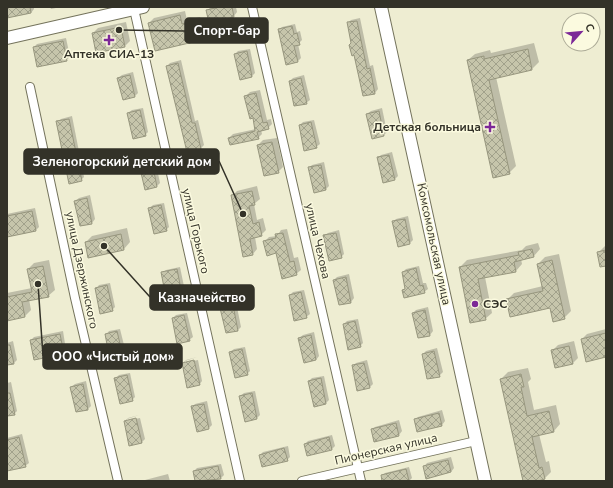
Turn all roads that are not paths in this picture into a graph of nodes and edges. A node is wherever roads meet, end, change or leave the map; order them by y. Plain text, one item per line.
1 (252, 7) edge
2 (381, 7) edge
3 (139, 8) edge
4 (7, 38) edge
5 (30, 87) dead end
6 (476, 441) junction
7 (358, 468) junction
8 (118, 481) edge
9 (240, 481) edge
10 (302, 481) edge
11 (361, 481) edge
12 (485, 481) edge

1 - 7 street, улица Чехова
2 - 6 street, Комсомольская улица
3 - 4 street
3 - 9 street, улица Горького
5 - 8 street, улица Дзержинского
6 - 7 street, Пионерская улица
6 - 12 street, Комсомольская улица
7 - 10 street, Пионерская улица
7 - 11 street, улица Чехова

